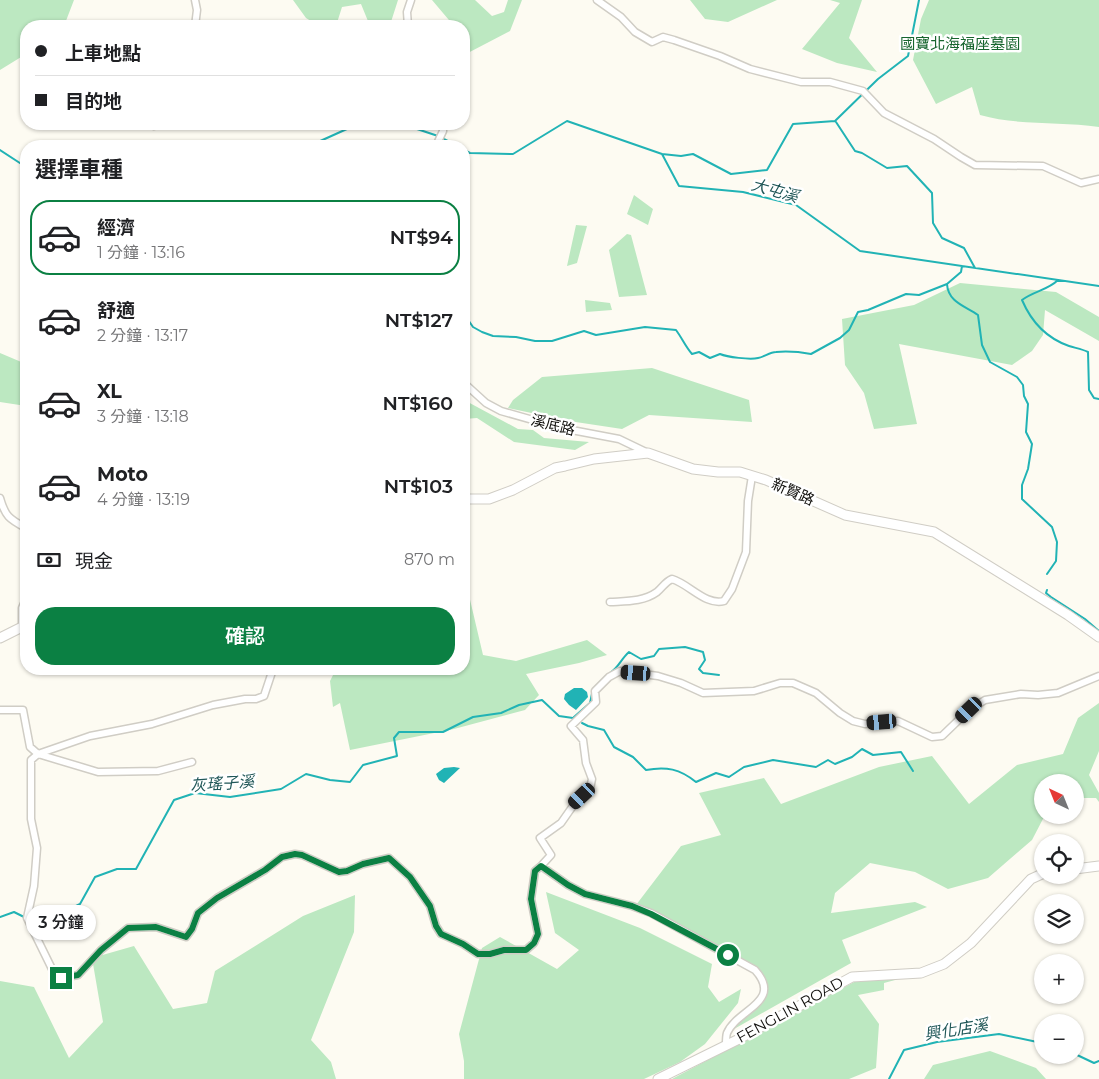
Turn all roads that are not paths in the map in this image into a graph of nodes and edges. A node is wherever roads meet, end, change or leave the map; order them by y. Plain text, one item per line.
1 (195, 0) edge
2 (411, 0) edge
3 (597, 0) edge
4 (195, 20) edge
5 (408, 20) edge
6 (1099, 179) edge
7 (470, 388) edge
8 (648, 454) junction
9 (752, 476) junction
10 (0, 498) edge
11 (470, 499) edge
12 (20, 525) edge
13 (610, 602) dead end
14 (20, 627) edge
15 (1099, 637) edge
16 (0, 638) edge
17 (271, 675) edge
18 (1099, 676) edge
19 (0, 710) edge
20 (38, 754) junction
21 (192, 762) dead end
22 (541, 866) junction
23 (1099, 866) edge
24 (1084, 868) edge
25 (1034, 878) edge
26 (726, 1045) junction
27 (658, 1079) edge

1 - 4 street
2 - 5 street
3 - 6 street
7 - 8 street, 溪底路
8 - 9 street, 新賢路
8 - 11 street, 新賢路
9 - 13 street
9 - 15 street, 新賢路
10 - 12 street
14 - 16 street
17 - 20 street
18 - 22 street
19 - 20 street
20 - 21 street
20 - 22 street
22 - 26 street
23 - 24 street
25 - 26 street, FENGLIN ROAD
26 - 27 street, FENGLIN ROAD

